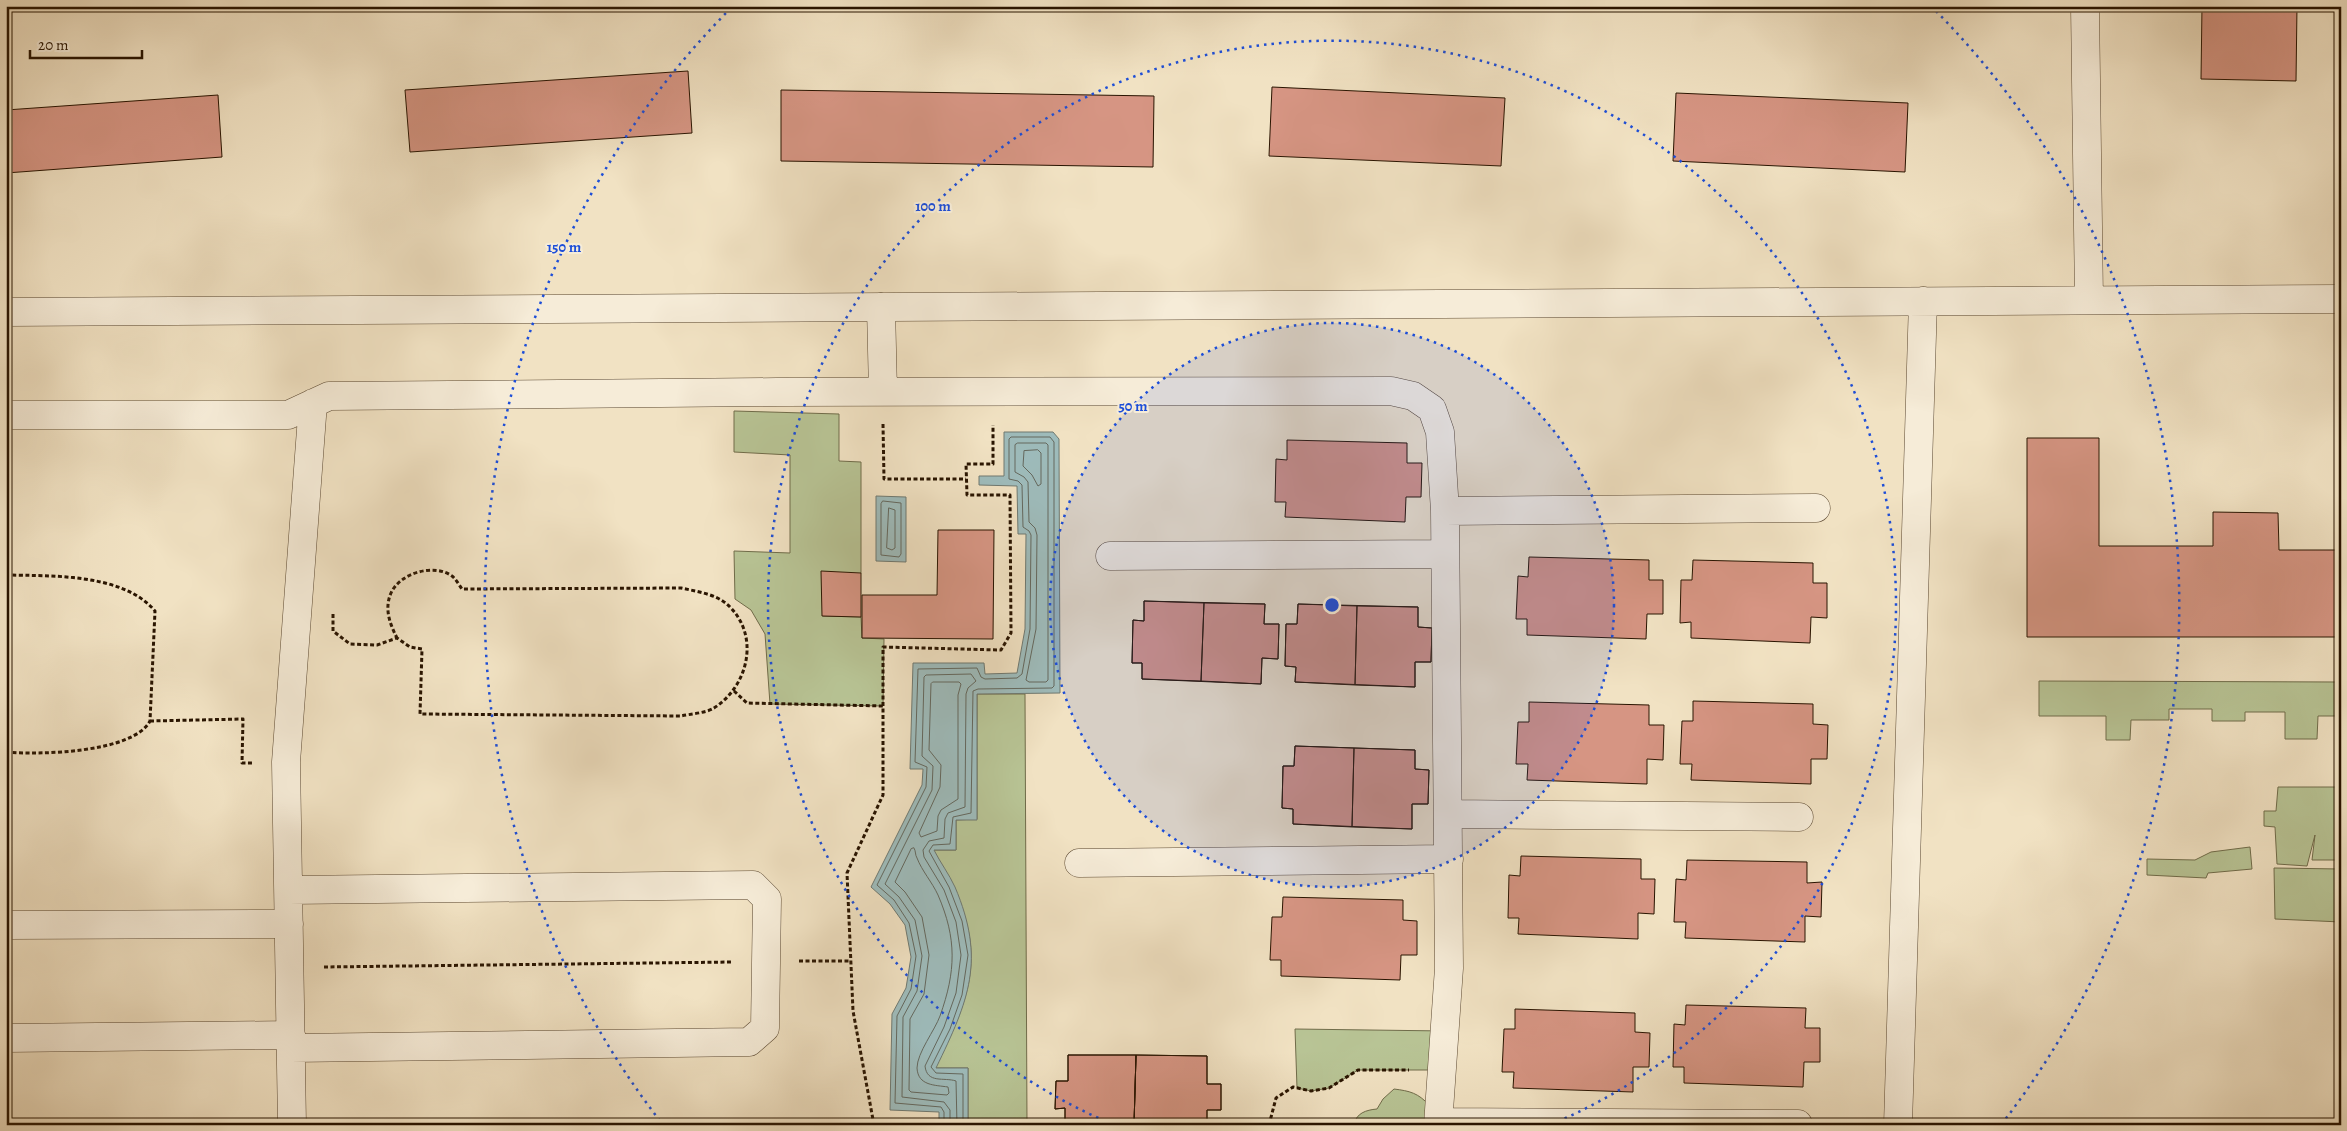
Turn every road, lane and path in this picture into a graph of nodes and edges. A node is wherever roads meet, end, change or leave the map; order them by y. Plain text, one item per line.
1 (2085, 6) edge
2 (2341, 298) edge
3 (2089, 300) junction
4 (1923, 301) junction
5 (881, 307) junction
6 (6, 312) edge
7 (883, 392) junction
8 (313, 403) junction
9 (6, 415) edge
10 (993, 419) dead end
11 (966, 479) junction
12 (1816, 508) dead end
13 (1445, 511) junction
14 (1445, 554) junction
15 (1110, 556) dead end
16 (6, 575) edge
17 (298, 606) junction
18 (398, 638) junction
19 (734, 691) junction
20 (883, 706) junction
21 (150, 721) junction
22 (6, 752) edge
23 (286, 762) junction
24 (1448, 814) junction
25 (1799, 817) dead end
26 (1449, 859) junction
27 (1079, 863) dead end
28 (289, 890) junction
29 (289, 924) junction
30 (6, 925) edge
31 (766, 961) junction
32 (850, 961) junction
33 (290, 967) junction
34 (6, 1038) edge
35 (291, 1042) junction
36 (1442, 1070) junction
37 (1438, 1123) edge
38 (1798, 1124) edge
39 (292, 1125) edge
40 (874, 1125) edge
41 (1269, 1125) edge
42 (1898, 1125) edge

1 - 3 street
2 - 3 street
3 - 4 street
4 - 5 street
4 - 42 street
5 - 6 street
5 - 7 street
7 - 8 street
7 - 11 path
7 - 13 street
8 - 9 street
8 - 17 street
10 - 11 path
11 - 20 path
12 - 13 street
13 - 14 street
14 - 15 street
14 - 24 street
16 - 21 path
17 - 18 path
17 - 23 street
18 - 19 path
18 - 19 path
19 - 20 path
20 - 32 path
21 - 22 path
21 - 23 path
23 - 28 street
24 - 25 street
24 - 26 street
26 - 27 street
26 - 36 street
28 - 29 street
28 - 31 street
29 - 30 street
29 - 33 street
31 - 32 path
31 - 33 path
31 - 35 street
32 - 40 path
33 - 35 street
34 - 35 street
35 - 39 street
36 - 37 street
36 - 41 path
37 - 38 street

